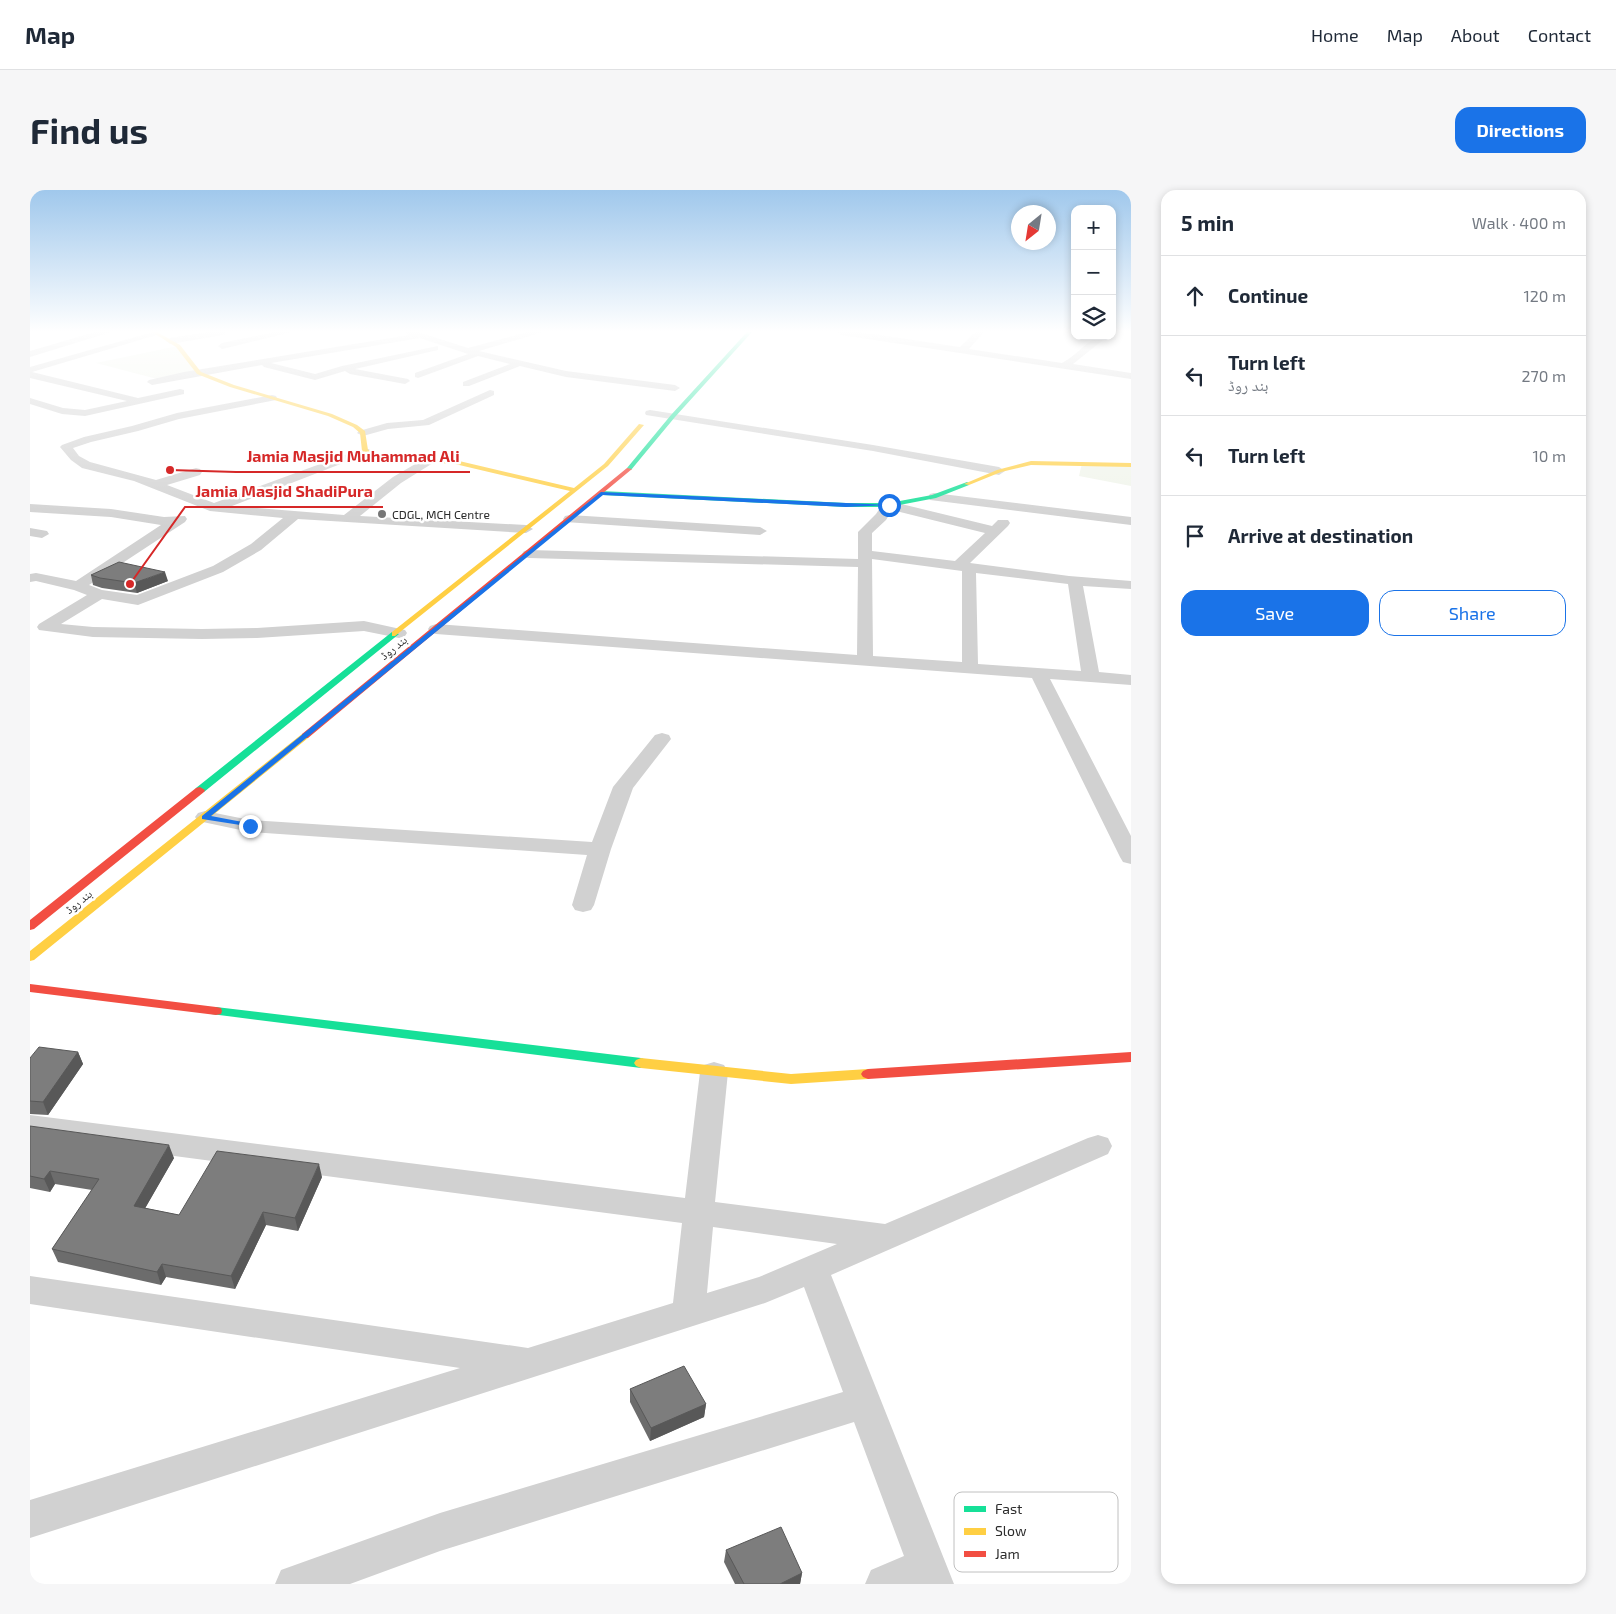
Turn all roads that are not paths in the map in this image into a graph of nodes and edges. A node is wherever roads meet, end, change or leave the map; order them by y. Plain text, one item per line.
1 (123, 397) edge
2 (157, 397) edge
3 (258, 397) edge
4 (280, 397) edge
5 (481, 397) edge
6 (667, 397) edge
7 (690, 397) edge
8 (30, 401) edge
9 (140, 401) junction
10 (650, 413) junction
11 (673, 416) junction
12 (363, 433) junction
13 (365, 451) junction
14 (429, 460) junction
15 (1131, 465) edge
16 (999, 471) junction
17 (196, 472) dead end
18 (157, 484) junction
19 (576, 490) junction
20 (602, 493) junction
21 (934, 497) junction
22 (889, 505) junction
23 (211, 506) junction
24 (1017, 507) junction
25 (30, 508) edge
26 (295, 515) junction
27 (348, 519) junction
28 (570, 519) junction
29 (177, 520) junction
30 (1131, 521) edge
31 (526, 529) junction
32 (760, 531) dead end
33 (994, 531) junction
34 (528, 554) junction
35 (864, 559) junction
36 (964, 567) junction
37 (30, 578) edge
38 (1075, 581) junction
39 (78, 586) junction
40 (1131, 586) edge
41 (99, 594) junction
42 (436, 630) junction
43 (36, 632) edge
44 (399, 633) junction
45 (865, 660) junction
46 (970, 668) junction
47 (1038, 673) junction
48 (1091, 677) junction
49 (1131, 680) edge
50 (662, 739) dead end
51 (205, 817) junction
52 (600, 849) junction
53 (1131, 857) edge
54 (583, 905) dead end
55 (30, 926) edge
56 (30, 957) edge
57 (30, 988) edge
58 (1131, 1057) edge
59 (714, 1072) junction
60 (30, 1126) edge
61 (1098, 1146) dead end
62 (700, 1212) junction
63 (888, 1237) junction
64 (812, 1269) junction
65 (30, 1290) edge
66 (688, 1313) junction
67 (530, 1363) junction
68 (864, 1402) junction
69 (30, 1519) edge
70 (931, 1575) edge
71 (295, 1584) edge
72 (886, 1584) edge

1 - 9 street
2 - 9 street
3 - 18 street
4 - 12 main road
5 - 12 street
6 - 10 main road, بند روڈ
7 - 11 main road, بند روڈ
8 - 9 street
10 - 11 street
10 - 19 main road, بند روڈ
11 - 16 street
11 - 20 main road, بند روڈ
12 - 13 main road
13 - 14 main road
13 - 23 street
14 - 19 main road
14 - 27 street
15 - 16 main road
16 - 21 main road
17 - 18 street
18 - 23 street
19 - 31 main road, بند روڈ
20 - 22 main road
20 - 28 main road, بند روڈ
21 - 22 main road
21 - 24 street
22 - 33 street
22 - 35 street
23 - 26 street
23 - 29 street
24 - 30 street
24 - 33 street
25 - 29 street
26 - 27 street
26 - 41 street
27 - 31 street
28 - 32 street
28 - 34 main road, بند روڈ
29 - 39 street
31 - 44 main road, بند روڈ
33 - 36 street
34 - 35 street
34 - 42 main road, بند روڈ
35 - 36 street
35 - 45 street
36 - 38 street
36 - 46 street
37 - 39 street
38 - 40 street
38 - 48 street
39 - 41 street
41 - 43 street
42 - 45 street
42 - 51 main road, بند روڈ
43 - 44 street
44 - 55 main road, بند روڈ
45 - 46 street
46 - 47 street
47 - 48 street
47 - 53 street
48 - 49 street
50 - 52 street
51 - 52 street
51 - 56 main road, بند روڈ
52 - 54 street
57 - 59 main road
58 - 59 main road
59 - 62 street
60 - 62 street
61 - 63 street
62 - 63 street
62 - 66 street
63 - 64 street
64 - 66 street
64 - 68 street
65 - 67 street
66 - 67 street
67 - 69 street
68 - 70 street
68 - 71 street
70 - 72 street

